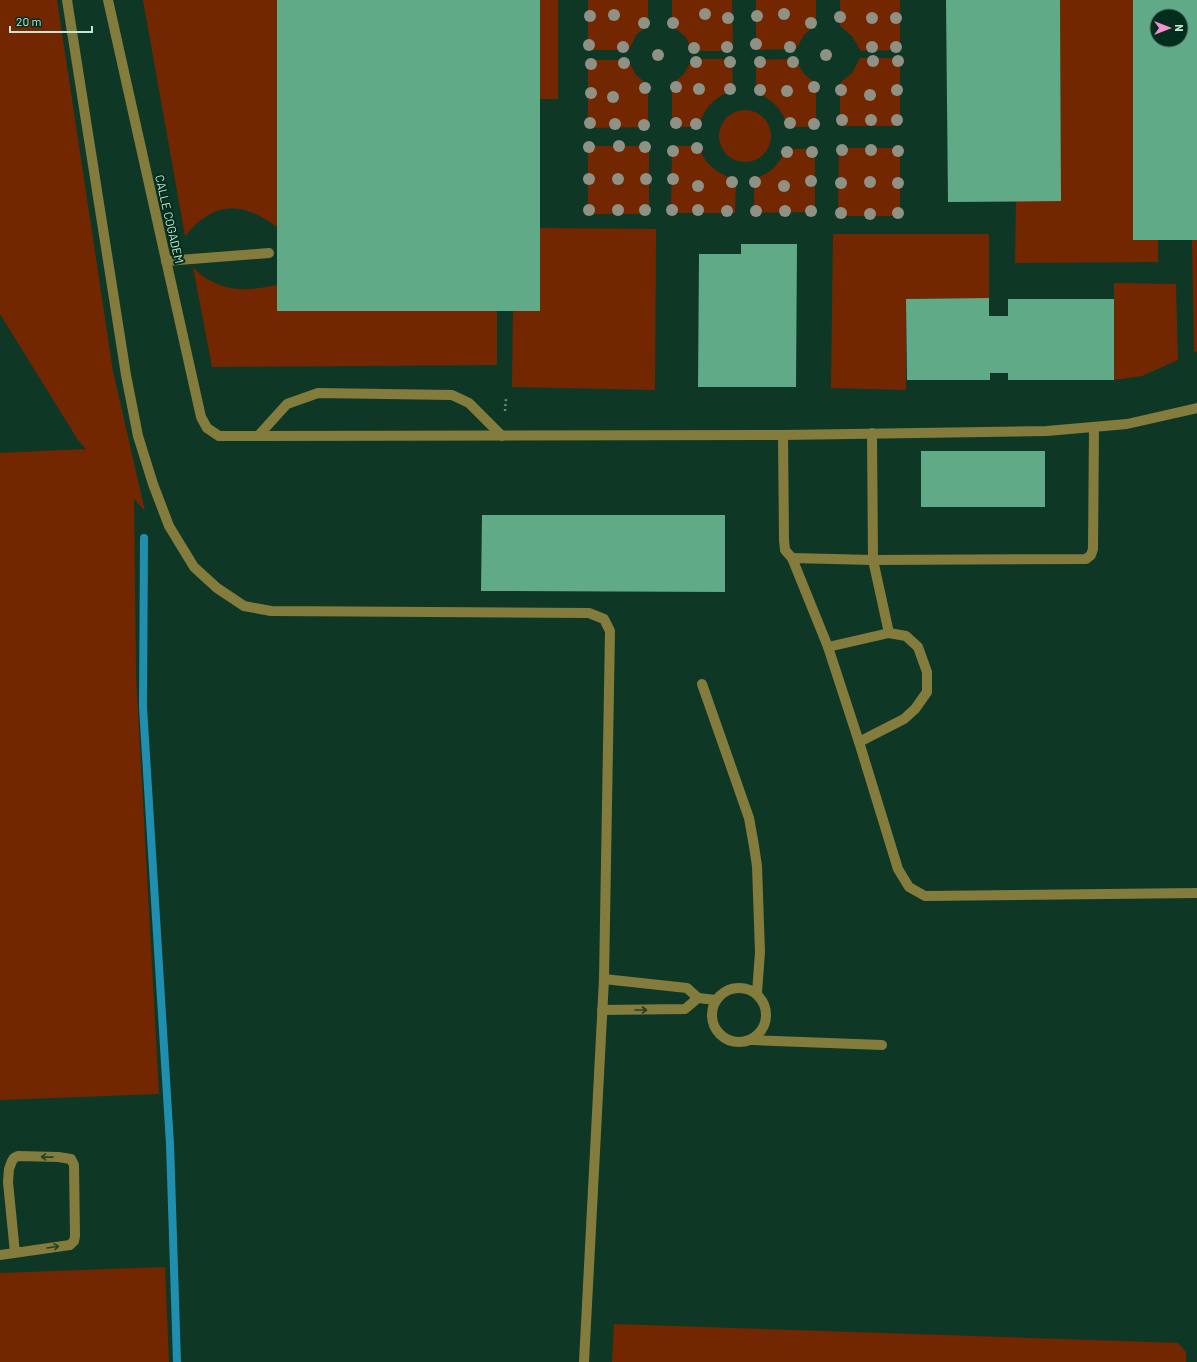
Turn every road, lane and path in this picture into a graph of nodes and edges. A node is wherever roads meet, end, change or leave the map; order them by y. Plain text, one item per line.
1 (67, 0) edge
2 (108, 0) edge
3 (269, 252) dead end
4 (166, 261) junction
5 (1197, 408) edge
6 (1094, 427) junction
7 (872, 433) junction
8 (783, 435) junction
9 (258, 436) junction
10 (502, 436) junction
11 (792, 558) junction
12 (873, 560) junction
13 (889, 633) junction
14 (828, 647) junction
15 (702, 684) dead end
16 (859, 742) junction
17 (1197, 894) edge
18 (604, 979) junction
19 (756, 993) junction
20 (698, 998) junction
21 (716, 1000) junction
22 (602, 1010) junction
23 (752, 1040) junction
24 (882, 1045) dead end
25 (15, 1254) junction
26 (0, 1255) edge
27 (584, 1362) edge

1 - 18 street
2 - 4 street, CALLE COGADEM
3 - 4 street
4 - 9 street, CALLE COGADEM
5 - 6 street
6 - 7 street
6 - 12 street
7 - 8 street
7 - 12 street
8 - 10 street
8 - 11 street
9 - 10 street
9 - 10 street
11 - 12 street
11 - 14 street
12 - 13 street
13 - 14 street
13 - 16 street
14 - 16 street
15 - 19 street
16 - 17 street
18 - 20 street
18 - 22 street
19 - 21 street
19 - 23 street
20 - 21 street
22 -> 20 street
21 - 23 street
22 - 27 street
23 - 24 street
25 -> 25 street
25 - 26 street

